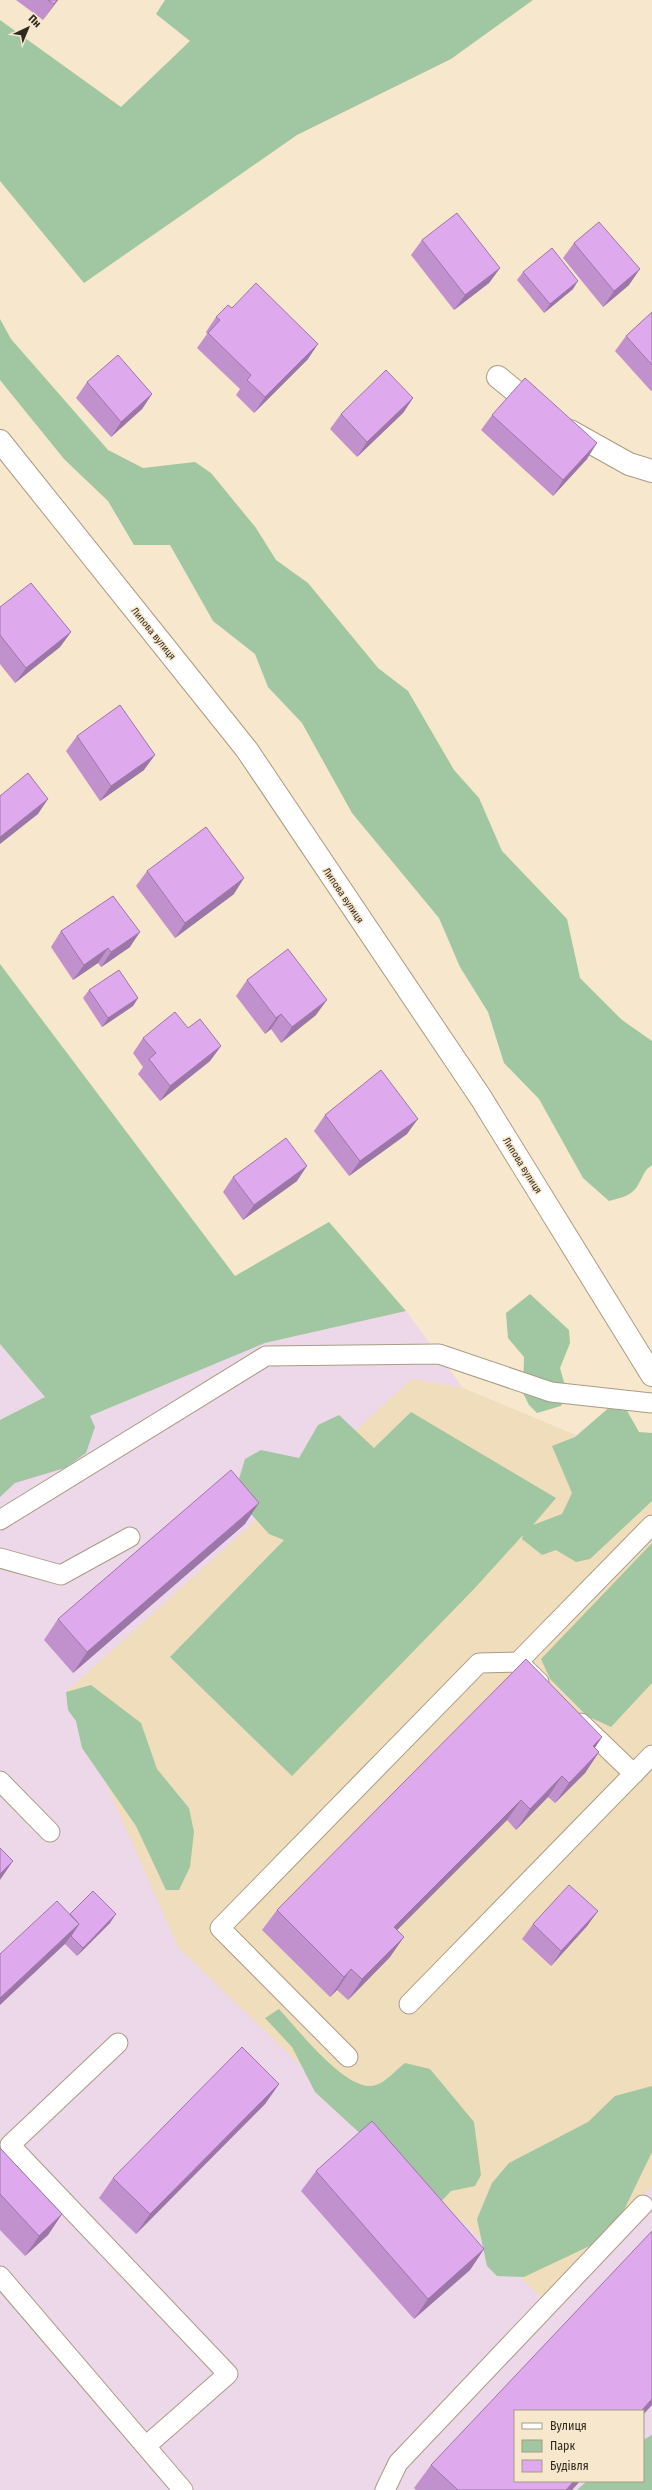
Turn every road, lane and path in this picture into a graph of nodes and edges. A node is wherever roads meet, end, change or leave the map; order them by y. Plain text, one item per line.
1 (498, 377) dead end
2 (0, 441) edge
3 (652, 471) edge
4 (652, 1375) edge
5 (652, 1403) edge
6 (0, 1520) edge
7 (652, 1525) edge
8 (130, 1537) dead end
9 (0, 1558) edge
10 (518, 1662) junction
11 (551, 1694) edge
12 (568, 1710) edge
13 (652, 1755) edge
14 (634, 1774) junction
15 (0, 1781) edge
16 (50, 1832) dead end
17 (409, 2004) dead end
18 (118, 2043) dead end
19 (348, 2057) dead end
20 (643, 2205) dead end
21 (0, 2276) edge
22 (146, 2446) junction
23 (184, 2490) edge
24 (385, 2490) edge

1 - 3 street
2 - 4 street, Липова вулиця
5 - 6 lane
7 - 10 lane
8 - 9 lane
10 - 11 lane
10 - 19 lane
12 - 14 lane
13 - 14 lane
14 - 17 lane
15 - 16 lane
18 - 22 lane
20 - 24 lane
21 - 22 lane
22 - 23 lane

